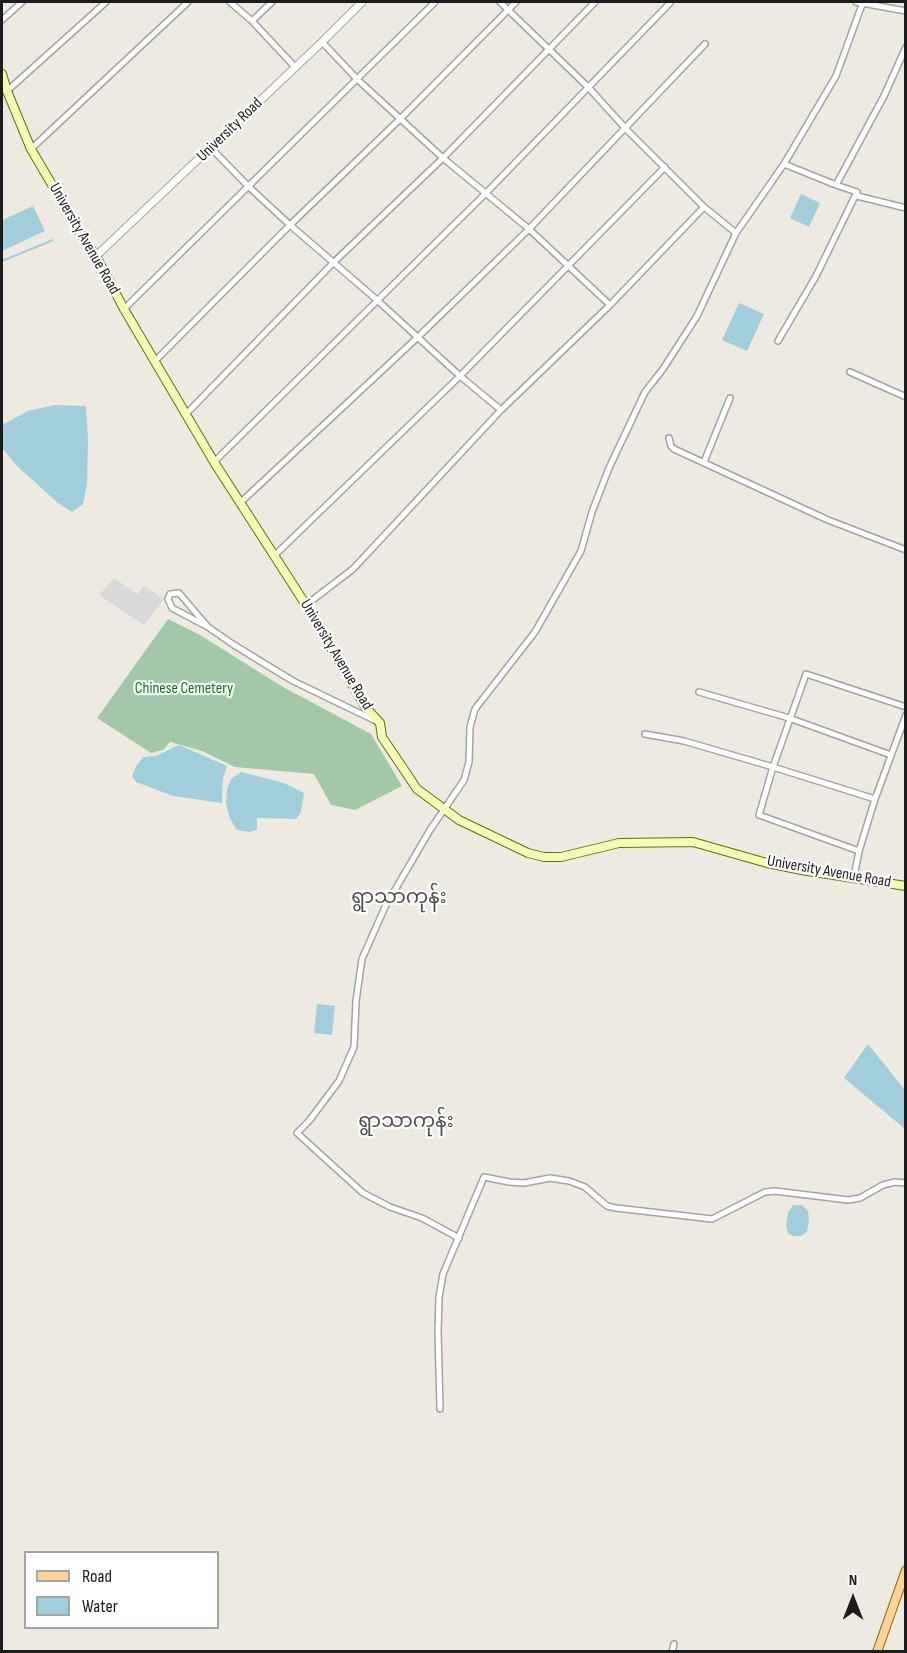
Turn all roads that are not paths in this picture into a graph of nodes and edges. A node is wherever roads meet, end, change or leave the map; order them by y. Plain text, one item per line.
1 (22, 2) edge
2 (105, 2) edge
3 (188, 2) edge
4 (230, 2) edge
5 (272, 2) edge
6 (362, 2) edge
7 (435, 2) edge
8 (500, 2) edge
9 (516, 2) edge
10 (595, 2) edge
11 (861, 2) edge
12 (670, 3) edge
13 (508, 9) junction
14 (906, 11) edge
15 (2, 20) edge
16 (252, 21) junction
17 (322, 42) junction
18 (705, 44) dead end
19 (906, 47) edge
20 (549, 49) junction
21 (295, 67) junction
22 (2, 74) edge
23 (358, 80) junction
24 (589, 88) junction
25 (7, 91) junction
26 (400, 119) junction
27 (626, 129) junction
28 (211, 148) junction
29 (32, 149) junction
30 (443, 158) junction
31 (784, 164) junction
32 (665, 167) junction
33 (836, 185) junction
34 (249, 188) junction
35 (857, 192) junction
36 (485, 194) junction
37 (704, 207) junction
38 (906, 208) edge
39 (290, 225) junction
40 (529, 229) junction
41 (736, 233) junction
42 (96, 256) junction
43 (333, 263) junction
44 (568, 264) junction
45 (377, 300) junction
46 (610, 304) junction
47 (124, 309) junction
48 (418, 337) junction
49 (778, 341) dead end
50 (156, 360) junction
51 (850, 372) dead end
52 (460, 376) junction
53 (906, 397) edge
54 (730, 398) dead end
55 (501, 410) junction
56 (187, 413) junction
57 (669, 438) dead end
58 (214, 462) junction
59 (704, 462) junction
60 (241, 502) junction
61 (906, 550) edge
62 (274, 556) junction
63 (306, 605) junction
64 (208, 627) junction
65 (699, 692) dead end
66 (906, 707) edge
67 (906, 715) edge
68 (789, 718) junction
69 (380, 723) junction
70 (645, 734) dead end
71 (891, 755) junction
72 (773, 767) junction
73 (875, 799) junction
74 (444, 810) junction
75 (859, 851) junction
76 (854, 877) junction
77 (906, 886) edge
78 (906, 1183) edge
79 (459, 1238) junction
80 (440, 1409) dead end
81 (906, 1570) edge
82 (674, 1644) dead end
83 (672, 1652) edge
84 (877, 1652) edge

1 - 15 street
2 - 25 street
3 - 29 street
4 - 16 street
5 - 16 street
6 - 17 street, University Road
7 - 23 street
8 - 13 street
9 - 13 street
10 - 20 street
11 - 14 street
11 - 31 street
12 - 24 street
13 - 20 street
13 - 26 street
16 - 21 street
17 - 21 street, University Road
17 - 23 street
18 - 27 street
19 - 33 street
20 - 24 street
20 - 30 street
21 - 28 street, University Road
22 - 25 main road, University Avenue Road
23 - 26 street
23 - 34 street
24 - 27 street
24 - 36 street
25 - 29 main road, University Avenue Road
26 - 30 street
26 - 39 street
27 - 32 street
27 - 40 street
28 - 34 street
28 - 42 street, University Road
29 - 42 main road, University Avenue Road
30 - 36 street
30 - 43 street
31 - 33 street
31 - 41 street
32 - 37 street
32 - 44 street
33 - 35 street
34 - 39 street
34 - 47 street
35 - 38 street
35 - 49 street
36 - 40 street
36 - 45 street
37 - 41 street
37 - 46 street
39 - 43 street
39 - 50 street
40 - 44 street
40 - 48 street
41 - 74 street
42 - 47 main road, University Avenue Road
43 - 45 street
43 - 56 street
44 - 46 street
44 - 52 street
45 - 48 street
45 - 58 street
46 - 55 street
47 - 50 main road, University Avenue Road
48 - 52 street
48 - 60 street
50 - 56 main road, University Avenue Road
51 - 53 street
52 - 55 street
52 - 62 street
54 - 59 street
55 - 63 street
56 - 58 main road, University Avenue Road
57 - 59 street
58 - 60 main road, University Avenue Road
59 - 61 street
60 - 62 main road, University Avenue Road
62 - 63 main road, University Avenue Road
63 - 69 main road, University Avenue Road
64 - 64 street
64 - 69 street
65 - 68 street
66 - 68 street
67 - 71 street
68 - 71 street
68 - 72 street
69 - 74 main road, University Avenue Road
70 - 72 street
71 - 73 street
72 - 73 street
72 - 75 street
73 - 75 street
74 - 76 main road, University Avenue Road
74 - 79 street
75 - 76 street
76 - 77 main road, University Avenue Road
78 - 79 street
79 - 80 street
81 - 84 main road
82 - 83 street

